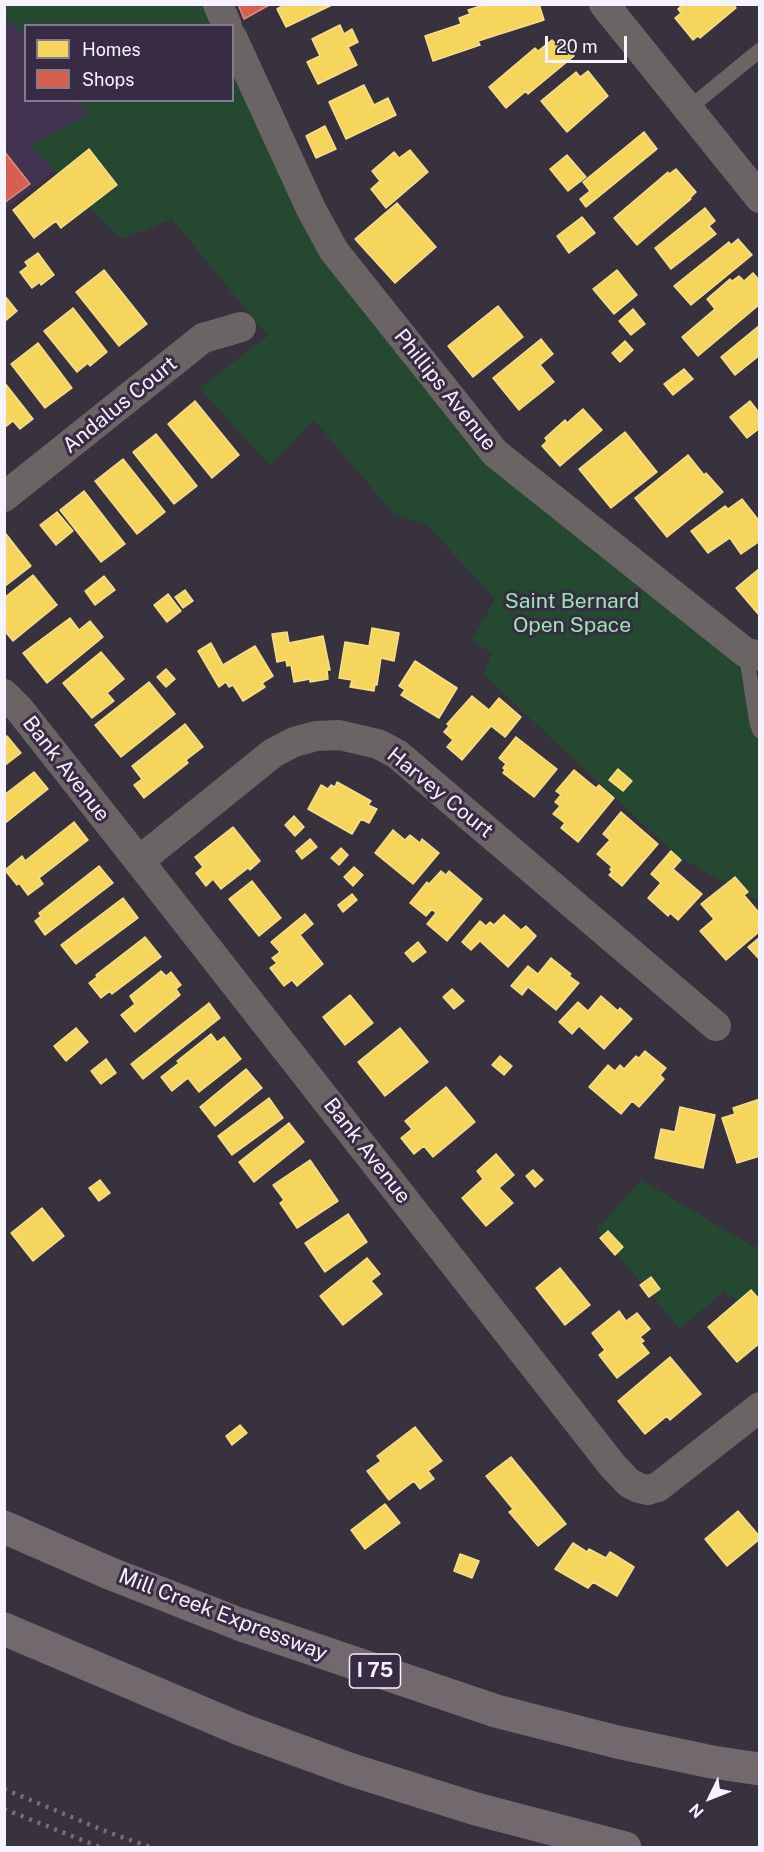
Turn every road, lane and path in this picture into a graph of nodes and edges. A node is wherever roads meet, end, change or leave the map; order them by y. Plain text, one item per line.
1 (218, 4) edge
2 (604, 4) edge
3 (226, 24) edge
4 (234, 41) edge
5 (759, 50) edge
6 (688, 109) junction
7 (759, 198) edge
8 (242, 327) dead end
9 (4, 497) edge
10 (753, 655) edge
11 (4, 694) edge
12 (759, 730) edge
13 (139, 861) junction
14 (716, 1026) dead end
15 (759, 1407) edge
16 (4, 1527) edge
17 (4, 1629) edge
18 (759, 1769) edge
19 (625, 1848) edge

1 - 3 street
2 - 6 street
4 - 10 street, Phillips Avenue
5 - 6 lane
6 - 7 street
8 - 9 street, Andalus Court
10 - 12 lane
11 - 13 street, Bank Avenue
13 - 14 street, Harvey Court
13 - 15 street, Bank Avenue
16 - 18 highway, Mill Creek Expressway / I 75
17 - 19 highway

